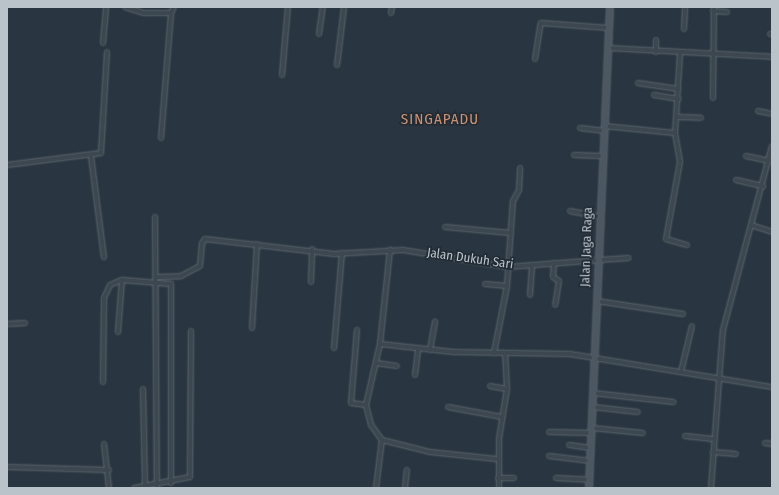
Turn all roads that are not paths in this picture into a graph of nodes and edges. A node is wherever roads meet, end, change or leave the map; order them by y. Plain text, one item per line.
1 (106, 7) edge
2 (125, 7) edge
3 (174, 7) edge
4 (288, 7) edge
5 (323, 7) edge
6 (344, 7) edge
7 (392, 7) edge
8 (610, 7) edge
9 (685, 7) edge
10 (714, 9) edge
11 (727, 12) dead end
12 (171, 13) junction
13 (392, 13) dead end
14 (609, 28) junction
15 (684, 29) dead end
16 (319, 34) dead end
17 (656, 40) dead end
18 (103, 42) dead end
19 (608, 48) junction
20 (107, 52) dead end
21 (656, 52) junction
22 (680, 54) junction
23 (713, 56) junction
24 (772, 57) edge
25 (535, 59) dead end
26 (337, 65) dead end
27 (282, 74) dead end
28 (638, 83) dead end
29 (679, 89) junction
30 (654, 95) dead end
31 (713, 98) dead end
32 (679, 99) junction
33 (758, 111) dead end
34 (772, 114) edge
35 (678, 117) junction
36 (701, 118) dead end
37 (580, 128) dead end
38 (604, 128) junction
39 (675, 133) junction
40 (161, 138) dead end
41 (772, 146) edge
42 (574, 155) dead end
43 (91, 156) junction
44 (602, 156) junction
45 (746, 156) dead end
46 (770, 160) edge
47 (7, 165) edge
48 (520, 168) dead end
49 (736, 180) dead end
50 (763, 186) junction
51 (570, 211) dead end
52 (155, 217) dead end
53 (600, 217) junction
54 (751, 225) junction
55 (445, 227) dead end
56 (772, 232) edge
57 (511, 233) junction
58 (257, 244) junction
59 (687, 245) dead end
60 (312, 249) junction
61 (390, 250) junction
62 (342, 253) junction
63 (104, 257) dead end
64 (629, 258) dead end
65 (598, 259) junction
66 (554, 263) junction
67 (532, 266) junction
68 (508, 267) junction
69 (157, 279) junction
70 (122, 280) junction
71 (311, 282) dead end
72 (485, 284) dead end
73 (507, 286) junction
74 (530, 295) dead end
75 (597, 302) junction
76 (555, 305) dead end
77 (683, 314) dead end
78 (435, 321) dead end
79 (25, 323) dead end
80 (7, 324) edge
81 (692, 326) dead end
82 (252, 328) dead end
83 (357, 330) dead end
84 (191, 331) dead end
85 (118, 332) dead end
86 (380, 344) junction
87 (334, 348) dead end
88 (418, 349) junction
89 (430, 350) junction
90 (494, 353) junction
91 (505, 353) junction
92 (595, 359) junction
93 (376, 363) junction
94 (397, 366) dead end
95 (681, 372) junction
96 (415, 375) dead end
97 (719, 379) junction
98 (103, 382) dead end
99 (490, 386) dead end
100 (772, 387) edge
101 (507, 388) junction
102 (143, 389) dead end
103 (593, 393) junction
104 (673, 402) dead end
105 (366, 405) junction
106 (448, 407) dead end
107 (592, 407) junction
108 (638, 412) dead end
109 (502, 417) junction
110 (592, 430) junction
111 (549, 432) dead end
112 (643, 433) dead end
113 (686, 436) dead end
114 (713, 439) junction
115 (382, 440) junction
116 (765, 443) dead end
117 (104, 444) dead end
118 (772, 444) edge
119 (569, 445) dead end
120 (591, 448) junction
121 (713, 452) junction
122 (736, 454) dead end
123 (549, 456) dead end
124 (497, 459) junction
125 (591, 461) junction
126 (7, 467) edge
127 (109, 470) junction
128 (407, 470) dead end
129 (498, 478) junction
130 (514, 478) dead end
131 (556, 478) dead end
132 (590, 480) junction
133 (171, 483) junction
134 (156, 486) junction
135 (145, 487) edge
136 (109, 488) edge
137 (134, 488) edge
138 (376, 488) edge
139 (405, 488) edge
140 (499, 488) edge
141 (590, 488) edge
142 (711, 488) edge

1 - 18 street
2 - 12 street
3 - 12 street
4 - 27 street
5 - 16 street
6 - 26 street
7 - 13 street
8 - 14 street, Jalan Jaga Raga
9 - 15 street
10 - 11 street
10 - 23 street
12 - 40 street
14 - 19 street, Jalan Jaga Raga
14 - 25 street
17 - 21 street
19 - 21 street
19 - 38 street, Jalan Jaga Raga
20 - 43 street
21 - 22 street
22 - 23 street
22 - 29 street
23 - 24 street
23 - 31 street
28 - 29 street
29 - 32 street
30 - 32 street
32 - 35 street
33 - 34 street
35 - 36 street
35 - 39 street
37 - 38 street
38 - 39 street
38 - 44 street, Jalan Jaga Raga
39 - 59 street
41 - 46 street
42 - 44 street
43 - 47 street
43 - 63 street
44 - 53 street, Jalan Jaga Raga
45 - 46 street
46 - 50 street
48 - 57 street
49 - 50 street
50 - 54 street
51 - 53 street
52 - 69 street
53 - 65 street, Jalan Jaga Raga
54 - 56 street
54 - 97 street
55 - 57 street
57 - 68 street
58 - 60 street, Jalan Dukuh Sari
58 - 69 street, Jalan Dukuh Sari
58 - 82 street
60 - 62 street, Jalan Dukuh Sari
60 - 71 street
61 - 62 street, Jalan Dukuh Sari
61 - 68 street, Jalan Dukuh Sari
61 - 86 street
62 - 87 street
64 - 65 street, Jalan Dukuh Sari
65 - 66 street, Jalan Dukuh Sari
65 - 75 street, Jalan Jaga Raga
66 - 67 street, Jalan Dukuh Sari
66 - 76 street
67 - 68 street, Jalan Dukuh Sari
67 - 74 street
68 - 73 street
69 - 70 street
69 - 133 street
69 - 134 street
70 - 85 street
70 - 98 street
72 - 73 street
73 - 90 street
75 - 77 street
75 - 92 street, Jalan Jaga Raga
78 - 89 street
79 - 80 street
81 - 95 street
83 - 105 street
84 - 133 street
86 - 88 street
86 - 93 street
88 - 89 street
88 - 96 street
89 - 90 street
90 - 91 street
91 - 92 street
91 - 101 street
92 - 95 street
92 - 103 street, Jalan Jaga Raga
93 - 94 street
93 - 105 street
95 - 97 street
97 - 100 street
97 - 114 street
99 - 101 street
101 - 109 street
102 - 135 street
103 - 104 street
103 - 107 street, Jalan Jaga Raga
105 - 115 street
106 - 109 street
107 - 108 street
107 - 110 street, Jalan Jaga Raga
109 - 124 street
110 - 111 street
110 - 112 street
110 - 120 street, Jalan Jaga Raga
113 - 114 street
114 - 121 street
115 - 124 street
115 - 138 street
116 - 118 street
117 - 127 street
119 - 120 street
120 - 125 street, Jalan Jaga Raga
121 - 122 street
121 - 142 street
123 - 125 street
124 - 129 street
125 - 132 street, Jalan Jaga Raga
126 - 127 street
127 - 136 street
128 - 139 street
129 - 130 street
129 - 140 street
131 - 132 street
132 - 141 street, Jalan Jaga Raga
133 - 134 street
134 - 135 street
135 - 137 street

